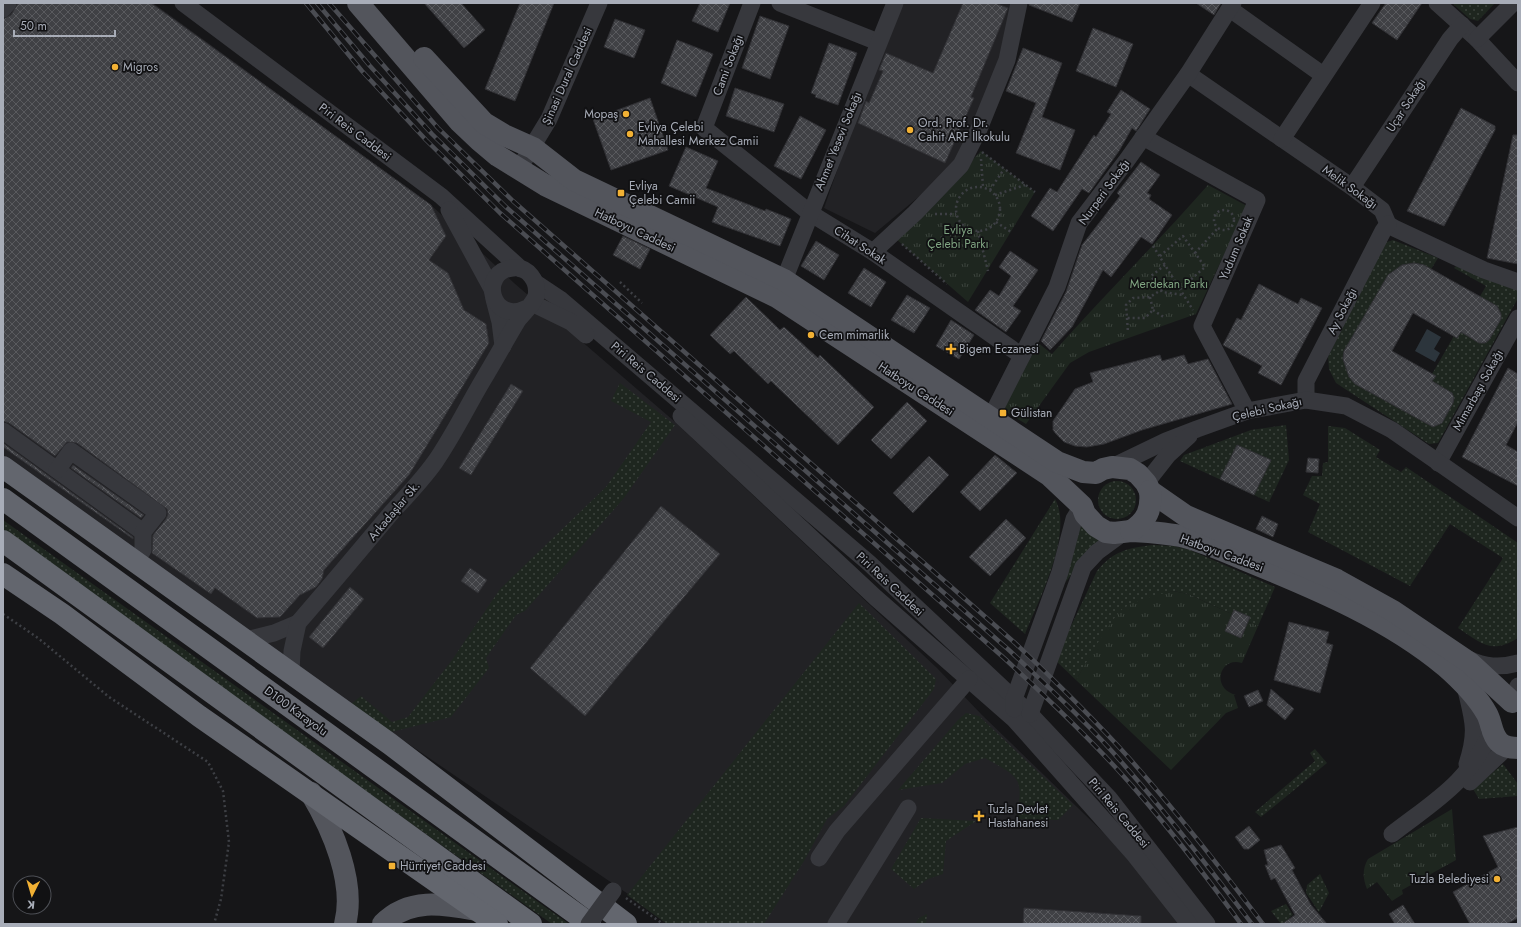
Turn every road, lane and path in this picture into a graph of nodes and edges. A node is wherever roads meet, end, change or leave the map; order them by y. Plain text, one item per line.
1 (8, 3) edge
2 (183, 3) edge
3 (358, 3) edge
4 (375, 3) edge
5 (598, 3) edge
6 (752, 3) edge
7 (780, 3) edge
8 (894, 3) edge
9 (1019, 3) edge
10 (1372, 3) edge
11 (1437, 3) edge
12 (1513, 3) edge
13 (1232, 6) edge
14 (3, 9) edge
15 (1462, 25) junction
16 (1477, 39) junction
17 (878, 42) junction
18 (1188, 74) junction
19 (1324, 75) junction
20 (1518, 83) edge
21 (704, 128) joint
22 (1143, 137) junction
23 (1282, 139) junction
24 (533, 148) junction
25 (981, 151) junction
26 (976, 156) dead end
27 (1004, 169) junction
28 (518, 170) junction
29 (1025, 185) junction
30 (983, 187) junction
31 (1352, 187) junction
32 (990, 190) junction
33 (1035, 192) dead end
34 (995, 195) junction
35 (441, 196) junction
36 (810, 213) junction
37 (960, 222) junction
38 (996, 222) junction
39 (1388, 224) junction
40 (1218, 228) junction
41 (978, 231) junction
42 (1011, 232) dead end
43 (941, 238) dead end
44 (896, 239) dead end
45 (1153, 246) dead end
46 (873, 252) junction
47 (1194, 253) junction
48 (1160, 256) junction
49 (1165, 265) junction
50 (521, 269) junction
51 (988, 271) dead end
52 (784, 280) junction
53 (1176, 281) junction
54 (620, 282) dead end
55 (1518, 282) edge
56 (536, 283) junction
57 (952, 288) dead end
58 (1180, 289) junction
59 (1161, 290) junction
60 (493, 294) junction
61 (1184, 295) junction
62 (1150, 297) junction
63 (642, 303) dead end
64 (530, 306) junction
65 (1153, 310) junction
66 (1127, 318) junction
67 (1165, 318) dead end
68 (1518, 318) edge
69 (1202, 326) junction
70 (1128, 334) dead end
71 (503, 346) junction
72 (1022, 356) junction
73 (1306, 400) junction
74 (1247, 411) junction
75 (991, 417) junction
76 (1197, 429) junction
77 (3, 431) edge
78 (1438, 463) junction
79 (3, 467) edge
80 (57, 470) junction
81 (1104, 470) junction
82 (1148, 487) junction
83 (3, 499) edge
84 (1082, 506) junction
85 (1518, 518) edge
86 (143, 532) junction
87 (1127, 532) junction
88 (3, 541) edge
89 (136, 561) junction
90 (3, 567) edge
91 (3, 574) edge
92 (3, 614) edge
93 (62, 614) junction
94 (298, 623) junction
95 (246, 640) junction
96 (1456, 653) junction
97 (1518, 663) edge
98 (291, 673) junction
99 (969, 679) junction
100 (1464, 684) junction
101 (1516, 696) edge
102 (1014, 699) junction
103 (1022, 716) junction
104 (1506, 743) edge
105 (1462, 777) junction
106 (311, 793) junction
107 (908, 808) dead end
108 (819, 858) dead end
109 (613, 891) dead end
110 (639, 907) dead end
111 (477, 910) junction
112 (214, 924) edge
113 (345, 924) edge
114 (383, 924) edge
115 (496, 924) edge
116 (531, 924) edge
117 (590, 924) edge
118 (626, 924) edge
119 (663, 924) edge
120 (836, 924) edge
121 (1188, 924) edge
122 (1207, 924) edge

1 - 14 street
2 - 35 street, Piri Reis Caddesi
3 - 28 main road, Hatboyu Caddesi
4 - 24 main road, Hatboyu Caddesi
5 - 24 street, Şinasi Dural Caddesi
6 - 21 street, Cami Sokağı
7 - 17 street
8 - 17 street, Ahmet Yesevi Sokağı
9 - 46 street
10 - 19 street
11 - 15 street
12 - 16 street
13 - 18 street, Nurperi Sokağı
13 - 19 street
15 - 16 street
15 - 31 street, Uçar Sokağı
16 - 20 street
17 - 36 street, Ahmet Yesevi Sokağı
18 - 22 street, Nurperi Sokağı
18 - 23 street, Melik Sokağı
19 - 23 street
21 - 36 street, Cihat Sokak
22 - 69 street, Yudum Sokak
22 - 72 street, Nurperi Sokağı
23 - 31 street, Melik Sokağı
24 - 28 street, Şinasi Dural Caddesi
24 - 52 main road, Hatboyu Caddesi
25 - 26 path
25 - 27 path
25 - 30 path
27 - 29 path
27 - 32 path
28 - 84 main road, Hatboyu Caddesi
29 - 33 path
29 - 34 path
30 - 32 path
30 - 37 path
31 - 39 street, Melik Sokağı
32 - 34 path
34 - 38 path
35 - 50 street, Piri Reis Caddesi
35 - 60 street
36 - 46 street, Cihat Sokak
36 - 52 street, Ahmet Yesevi Sokağı
37 - 41 path
37 - 43 path
38 - 41 path
38 - 42 path
39 - 55 street
39 - 73 street, Ay Sokağı
40 - 40 path
40 - 47 path
41 - 51 path
44 - 57 path
45 - 48 path
46 - 72 street, Cihat Sokak
47 - 48 path
47 - 58 path
48 - 49 path
49 - 53 path
49 - 59 path
50 - 56 street
50 - 60 street
52 - 75 main road, Hatboyu Caddesi
53 - 58 path
53 - 59 path
54 - 63 path
56 - 64 street
56 - 102 street, Piri Reis Caddesi
58 - 61 path
59 - 61 path
59 - 62 path
60 - 64 street
60 - 71 street
61 - 69 path
62 - 65 path
62 - 66 path
64 - 71 street, Arkadaşlar Sk.
64 - 99 street, Piri Reis Caddesi
65 - 66 path
65 - 67 path
66 - 70 path
68 - 78 street, Mimarbaşı Sokağı
69 - 74 street
71 - 94 street, Arkadaşlar Sk.
72 - 75 street, Nurperi Sokağı
73 - 74 street, Çelebi Sokağı
73 - 78 street, Çelebi Sokağı
74 - 76 street, Çelebi Sokağı
75 - 81 main road, Hatboyu Caddesi
76 - 81 street, Çelebi Sokağı
76 - 82 street
77 - 80 street
78 - 85 street, Çelebi Sokağı
79 - 89 highway
80 - 86 street
80 - 86 street
81 - 82 main road, Hatboyu Caddesi
81 - 84 main road
82 - 87 main road
82 - 96 main road, Hatboyu Caddesi
83 - 117 highway, D100 Karayolu
84 - 87 main road, Hatboyu Caddesi
84 - 102 street
86 - 89 street
87 - 100 main road, Hatboyu Caddesi
87 - 103 street
88 - 116 highway
89 - 95 highway
90 - 93 highway
91 - 93 highway
92 - 112 path
93 - 106 highway
94 - 95 street
94 - 98 street, Arkadaşlar Sk.
95 - 98 highway
96 - 97 street
96 - 101 main road, Hatboyu Caddesi
98 - 118 highway
99 - 103 street, Piri Reis Caddesi
99 - 108 street
100 - 104 main road, Hatboyu Caddesi
100 - 105 street
101 - 104 main road, Hatboyu Caddesi
102 - 103 street, Piri Reis Caddesi
103 - 121 street, Piri Reis Caddesi
103 - 122 street, Piri Reis Caddesi
104 - 105 street
104 - 105 street
106 - 111 highway
106 - 113 main road
107 - 120 street
109 - 117 street, bridge
110 - 119 path
111 - 114 main road
111 - 115 highway

